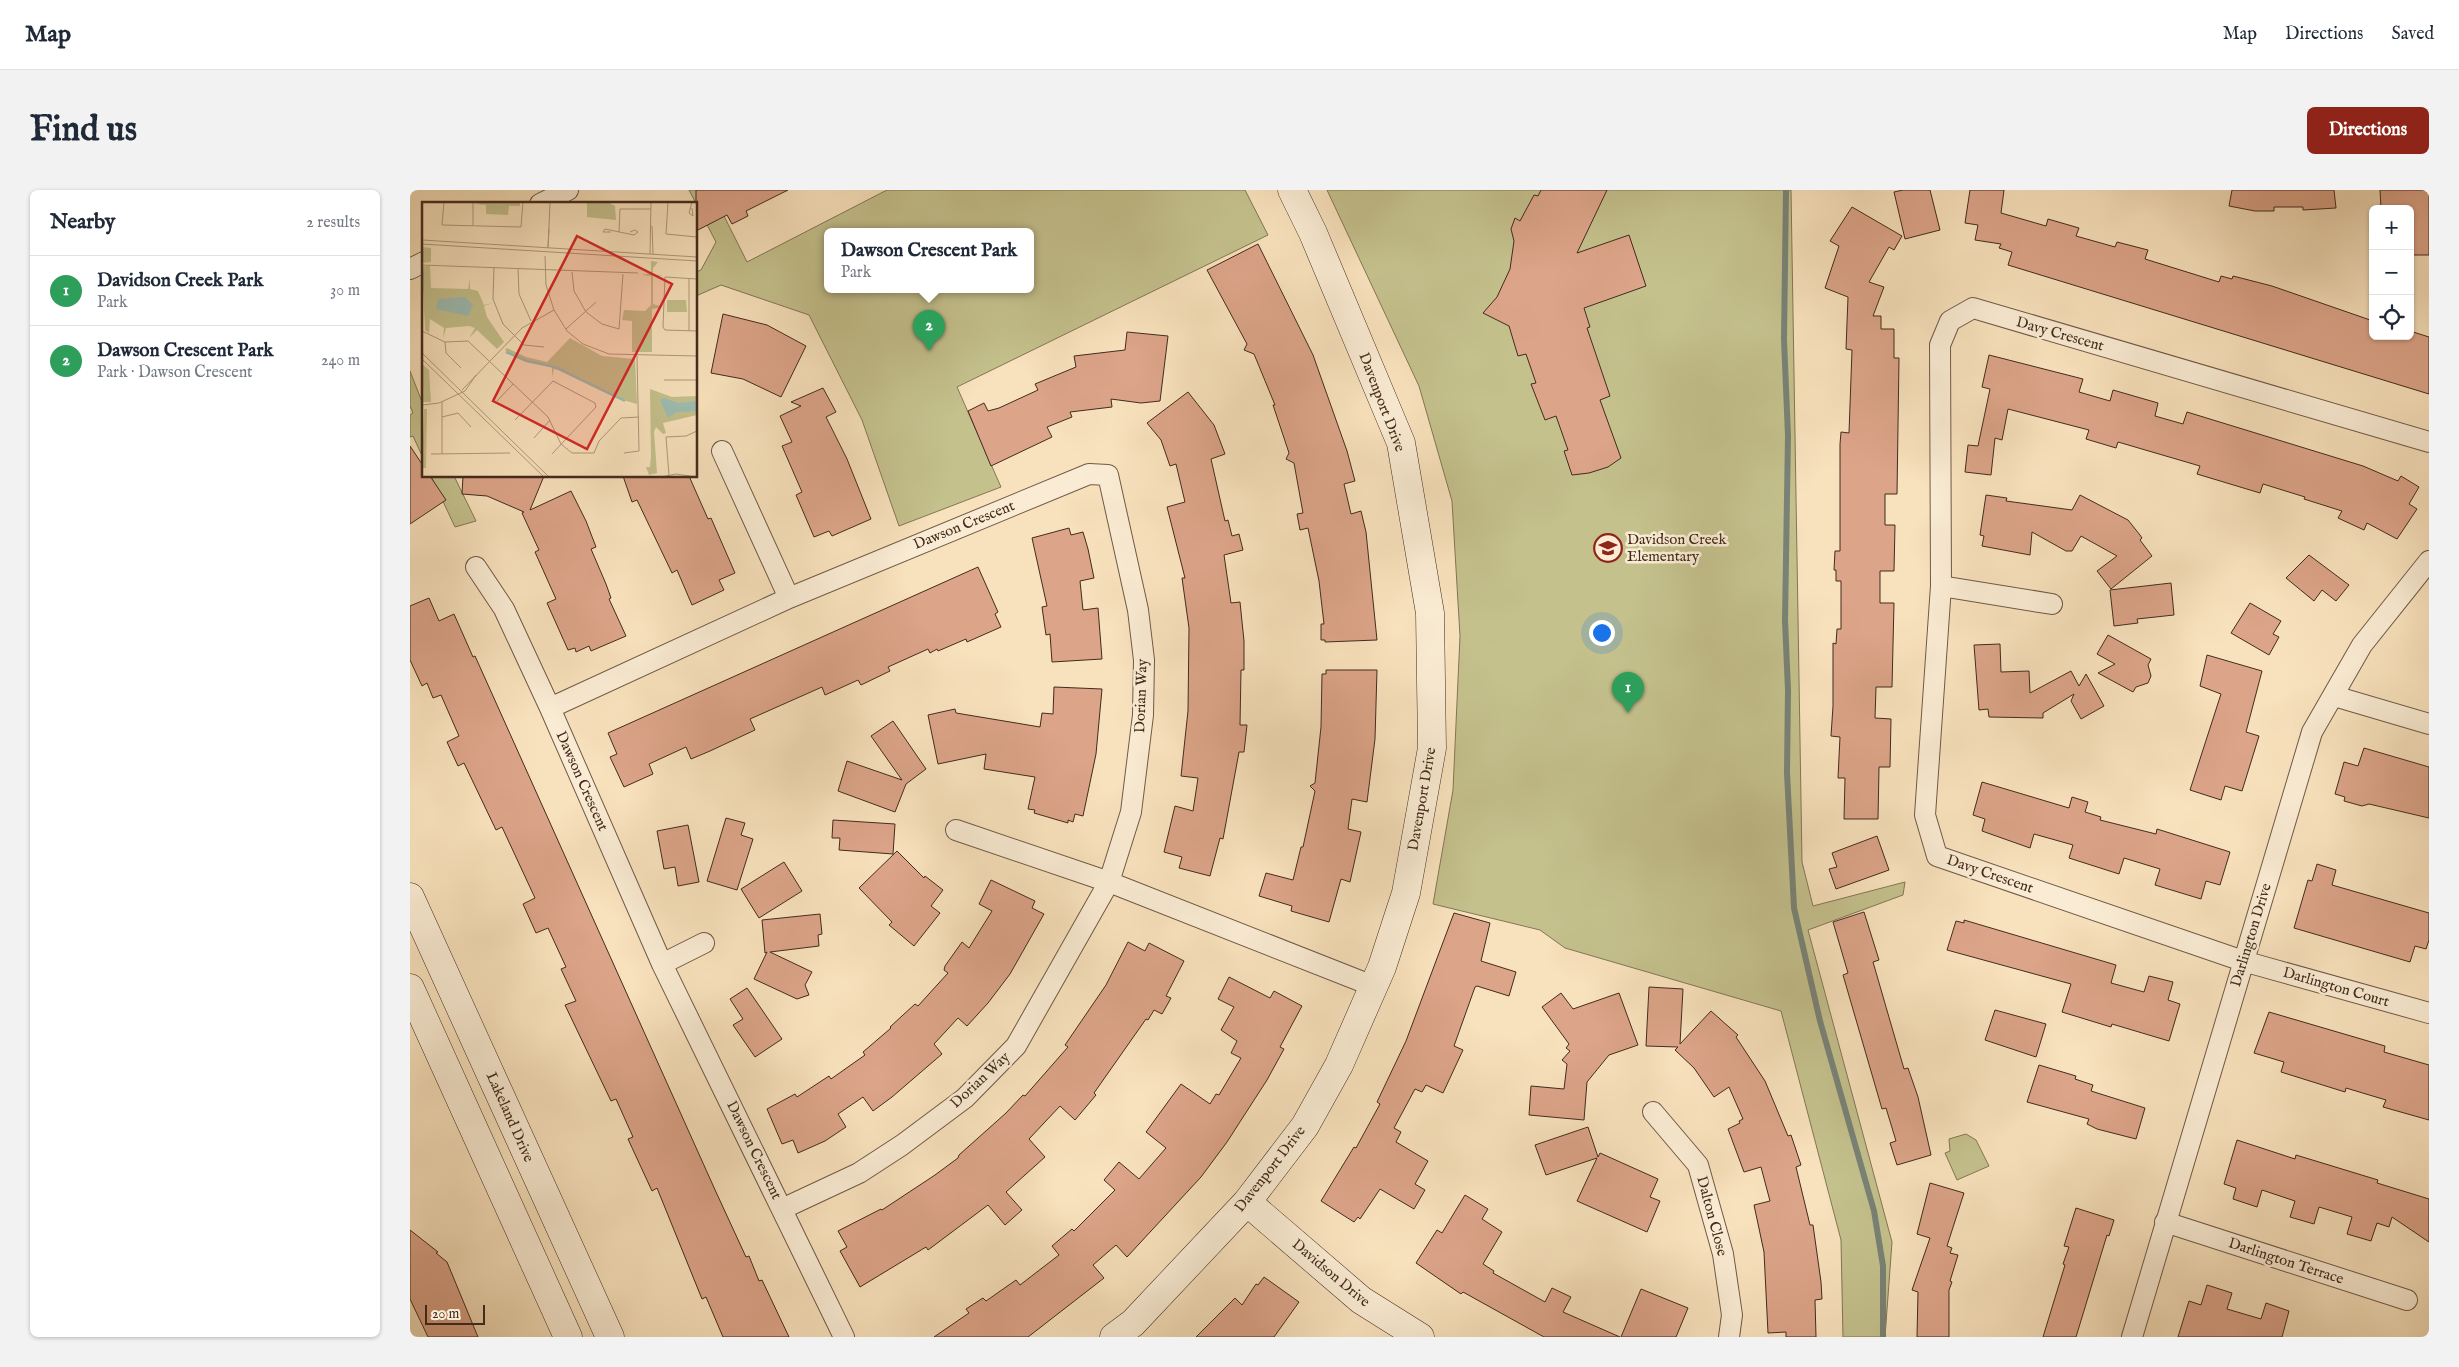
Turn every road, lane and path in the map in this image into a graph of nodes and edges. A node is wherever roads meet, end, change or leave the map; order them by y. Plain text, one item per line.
1 (568, 190) edge
2 (1292, 190) edge
3 (544, 202) edge
4 (422, 263) edge
5 (410, 269) edge
6 (2429, 442) edge
7 (722, 451) dead end
8 (1116, 509) joint
9 (2429, 561) edge
10 (476, 567) dead end
11 (1941, 586) junction
12 (790, 598) junction
13 (2052, 604) dead end
14 (2334, 696) junction
15 (550, 708) junction
16 (2429, 724) edge
17 (956, 830) dead end
18 (1109, 882) junction
19 (410, 897) edge
20 (704, 943) dead end
21 (2243, 961) junction
22 (662, 964) junction
23 (1373, 986) junction
24 (410, 988) edge
25 (2429, 1014) edge
26 (1653, 1112) dead end
27 (1247, 1202) junction
28 (782, 1209) junction
29 (2165, 1222) junction
30 (2408, 1300) dead end
31 (568, 1337) edge
32 (610, 1337) edge
33 (844, 1337) edge
34 (1114, 1337) edge
35 (1420, 1337) edge
36 (1729, 1337) edge
37 (2132, 1337) edge

1 - 3 street
2 - 23 street, Davenport Drive
4 - 5 street
6 - 11 street, Davy Crescent
7 - 12 street
8 - 12 street, Dawson Crescent
8 - 18 street, Dorian Way
9 - 14 street, Darlington Drive
10 - 15 street, Dawson Crescent
11 - 13 street
11 - 21 street, Davy Crescent
12 - 15 street, Dawson Crescent
14 - 16 street
14 - 21 street, Darlington Drive
15 - 22 street, Dawson Crescent
17 - 18 street
18 - 23 street
18 - 28 street, Dorian Way
19 - 32 street, Lakeland Drive
20 - 22 street
21 - 25 street, Darlington Court
21 - 29 street, Darlington Drive
22 - 28 street, Dawson Crescent
23 - 27 street, Davenport Drive
24 - 31 street
26 - 36 street, Dalton Close
27 - 34 street, Davenport Drive
27 - 35 street, Davidson Drive
28 - 33 street, Dawson Crescent
29 - 30 street, Darlington Terrace
29 - 37 street, Darlington Drive

